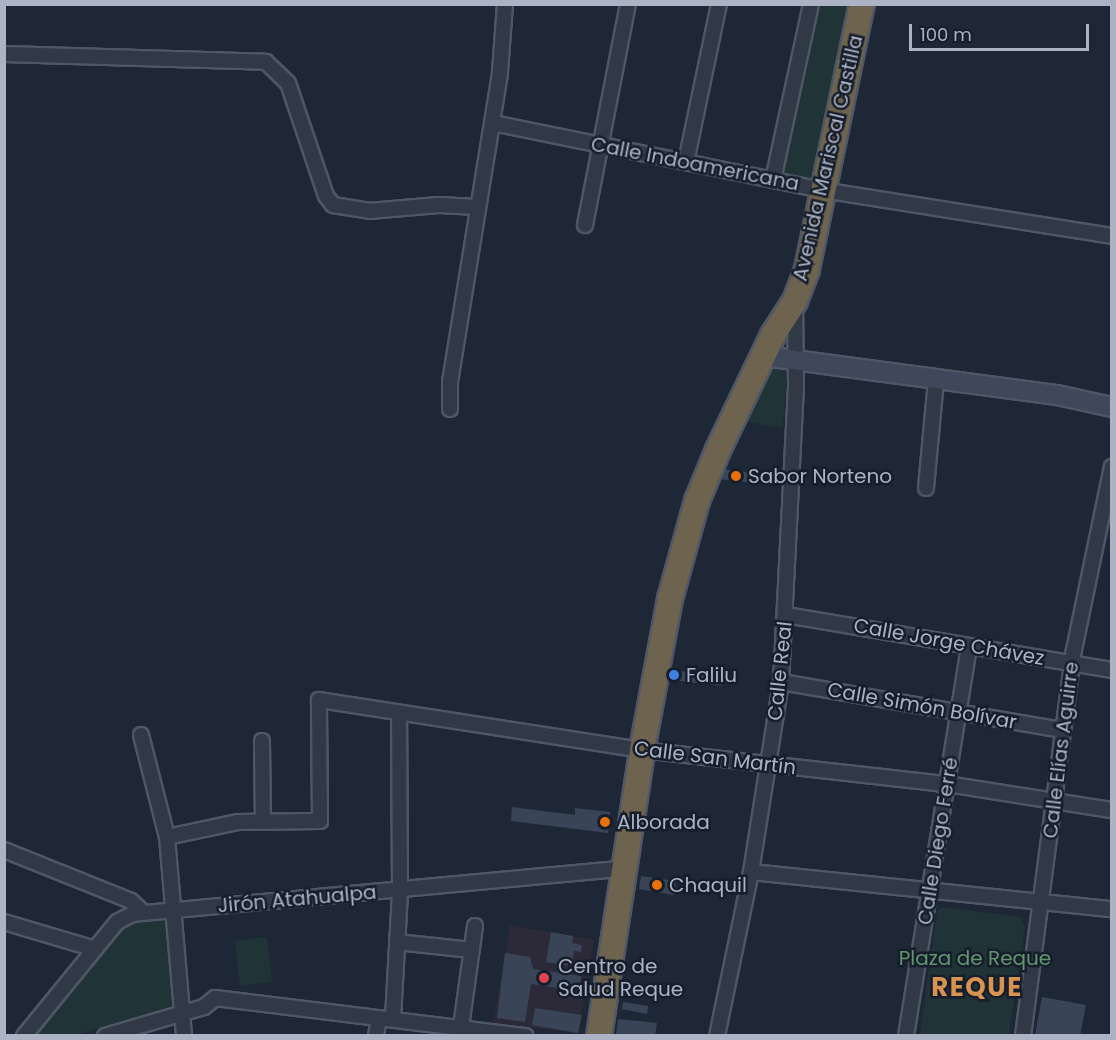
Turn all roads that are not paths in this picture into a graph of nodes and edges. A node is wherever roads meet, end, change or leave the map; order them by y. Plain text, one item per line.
1 (505, 4) edge
2 (628, 4) edge
3 (719, 4) edge
4 (811, 4) edge
5 (862, 4) edge
6 (4, 54) edge
7 (493, 123) junction
8 (600, 145) junction
9 (686, 162) junction
10 (773, 180) junction
11 (822, 190) junction
12 (477, 207) junction
13 (585, 225) dead end
14 (1112, 236) edge
15 (795, 301) junction
16 (764, 356) junction
17 (796, 362) junction
18 (936, 381) junction
19 (1112, 407) edge
20 (450, 409) dead end
21 (1112, 466) edge
22 (926, 488) dead end
23 (786, 615) junction
24 (969, 646) junction
25 (1072, 663) junction
26 (1112, 670) edge
27 (781, 682) junction
28 (958, 713) junction
29 (399, 716) junction
30 (1063, 730) junction
31 (141, 735) dead end
32 (262, 741) dead end
33 (642, 750) junction
34 (769, 765) junction
35 (947, 784) junction
36 (1056, 800) junction
37 (1112, 810) edge
38 (263, 822) junction
39 (167, 837) junction
40 (4, 850) edge
41 (625, 868) junction
42 (751, 872) junction
43 (930, 888) junction
44 (400, 891) junction
45 (1041, 900) junction
46 (174, 909) junction
47 (1112, 909) edge
48 (143, 912) junction
49 (4, 922) edge
50 (476, 926) dead end
51 (4, 931) edge
52 (398, 942) junction
53 (472, 950) junction
54 (92, 953) junction
55 (182, 1013) junction
56 (386, 1018) junction
57 (461, 1032) edge
58 (24, 1035) edge
59 (105, 1035) edge
60 (184, 1035) edge
61 (376, 1035) edge
62 (526, 1035) edge
63 (599, 1035) edge
64 (717, 1035) edge
65 (906, 1035) edge
66 (1023, 1035) edge

1 - 7 street
2 - 8 street
3 - 9 street
4 - 10 street
5 - 11 highway, Avenida Mariscal Castilla
6 - 12 street
7 - 8 street, Calle Indoamericana
7 - 12 street
8 - 9 street, Calle Indoamericana
8 - 13 street
9 - 10 street, Calle Indoamericana
10 - 11 street, Calle Indoamericana
11 - 14 street, Calle Indoamericana
11 - 15 highway, Avenida Mariscal Castilla
12 - 20 street
15 - 16 highway, Avenida Mariscal Castilla
15 - 17 street, Calle Real
16 - 17 street
16 - 33 highway, Avenida Mariscal Castilla
17 - 18 street
17 - 23 street, Calle Real
18 - 19 street
18 - 22 street
21 - 25 street, Calle Elías Aguirre
23 - 24 street, Calle Jorge Chávez
23 - 27 street, Calle Real
24 - 25 street, Calle Jorge Chávez
24 - 28 street, Calle Diego Ferré
25 - 26 street, Calle Jorge Chávez
25 - 30 street, Calle Elías Aguirre
27 - 28 street, Calle Simón Bolívar
27 - 34 street, Calle Real
28 - 30 street, Calle Simón Bolívar
28 - 35 street, Calle Diego Ferré
29 - 33 street, Calle San Martín
29 - 38 street, Calle San Martín
29 - 44 street
30 - 36 street, Calle Elías Aguirre
31 - 39 street
32 - 38 street
33 - 34 street, Calle San Martín
33 - 41 highway, Avenida Mariscal Castilla
34 - 35 street, Calle San Martín
34 - 42 street, Calle Real
35 - 36 street, Calle San Martín
35 - 43 street, Calle Diego Ferré
36 - 37 street, Calle San Martín
36 - 45 street, Calle Elías Aguirre
38 - 39 street
39 - 46 street
40 - 48 street
41 - 44 street, Jirón Atahualpa
41 - 63 highway, Avenida Mariscal Castilla
42 - 43 street
42 - 64 street, Calle Real
43 - 45 street
43 - 65 street, Calle Diego Ferré
44 - 46 street, Jirón Atahualpa
44 - 52 street
45 - 47 street
45 - 66 street, Calle Elías Aguirre
46 - 48 street, Jirón Atahualpa
46 - 55 street
48 - 54 street, Jirón Atahualpa
49 - 54 street
50 - 53 street
51 - 54 street
52 - 53 street
52 - 56 street
53 - 57 street
54 - 58 street, Jirón Atahualpa
55 - 56 street
55 - 59 street
55 - 60 street
56 - 57 street
56 - 61 street
57 - 62 street

